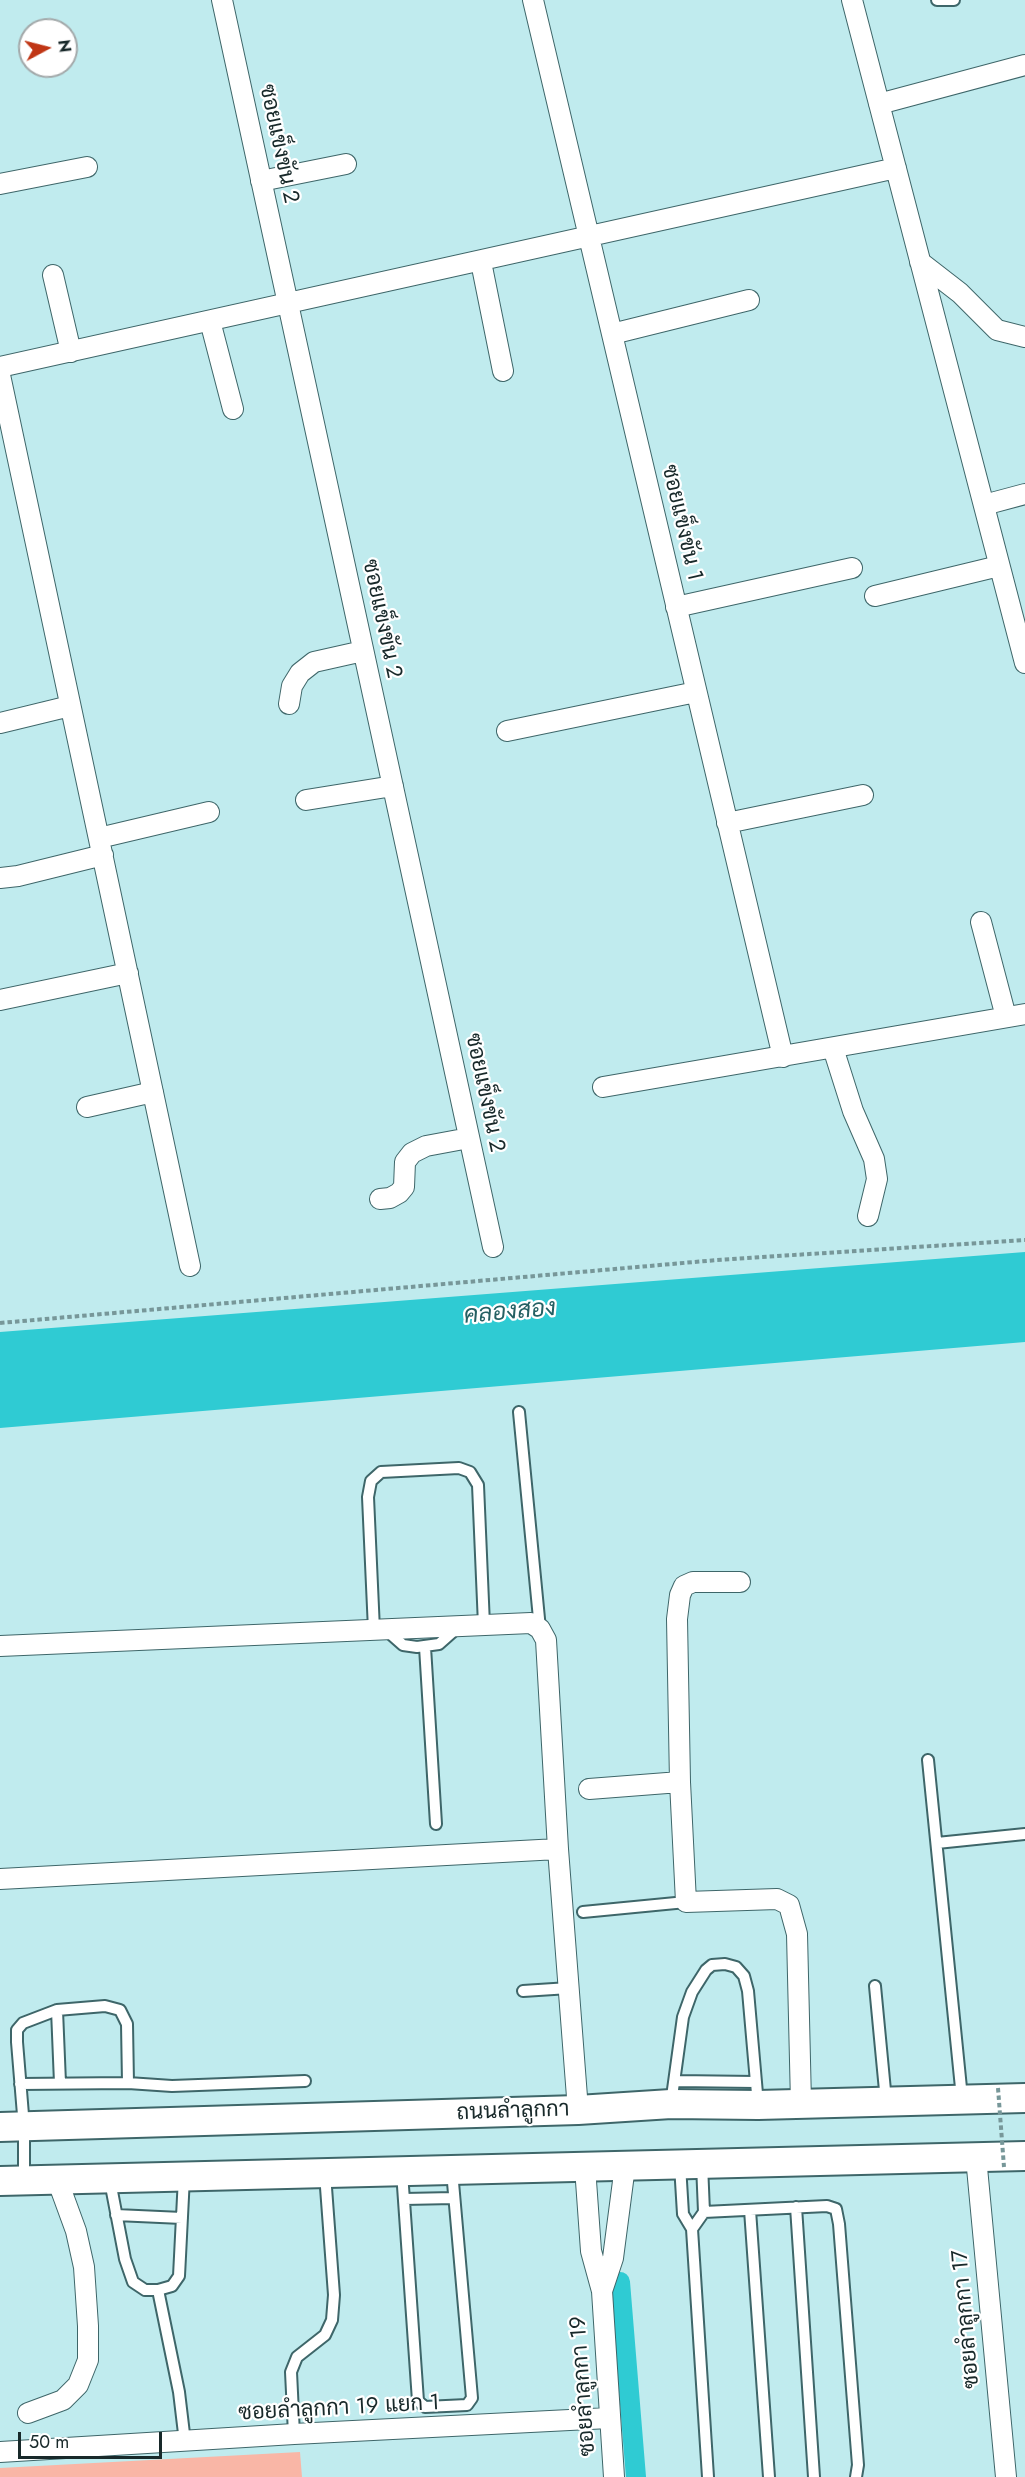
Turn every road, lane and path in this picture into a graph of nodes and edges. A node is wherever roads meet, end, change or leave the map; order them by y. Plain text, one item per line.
1 (533, 0) edge
2 (852, 0) edge
3 (938, 0) edge
4 (954, 0) edge
5 (228, 1) edge
6 (1025, 65) edge
7 (879, 104) junction
8 (346, 164) dead end
9 (87, 167) dead end
10 (896, 168) junction
11 (261, 181) junction
12 (0, 184) edge
13 (589, 238) junction
14 (481, 262) junction
15 (920, 262) junction
16 (53, 275) dead end
17 (749, 300) dead end
18 (288, 304) junction
19 (210, 321) junction
20 (612, 333) junction
21 (1025, 337) edge
22 (71, 352) junction
23 (0, 367) edge
24 (503, 371) dead end
25 (0, 375) edge
26 (233, 409) dead end
27 (1025, 494) edge
28 (984, 505) junction
29 (999, 566) junction
30 (852, 568) dead end
31 (875, 596) dead end
32 (676, 607) junction
33 (1020, 621) edge
34 (363, 651) junction
35 (1025, 663) edge
36 (696, 692) junction
37 (289, 705) dead end
38 (70, 706) junction
39 (0, 723) edge
40 (507, 731) dead end
41 (393, 786) junction
42 (863, 795) dead end
43 (306, 800) dead end
44 (209, 812) dead end
45 (727, 823) junction
46 (101, 847) junction
47 (0, 878) edge
48 (981, 922) dead end
49 (128, 973) junction
50 (0, 1000) edge
51 (1015, 1016) edge
52 (833, 1047) junction
53 (783, 1057) junction
54 (603, 1087) dead end
55 (153, 1092) junction
56 (87, 1107) dead end
57 (469, 1138) junction
58 (380, 1199) dead end
59 (867, 1216) dead end
60 (1025, 1240) edge
61 (493, 1247) dead end
62 (190, 1266) dead end
63 (0, 1323) edge
64 (519, 1412) dead end
65 (740, 1582) dead end
66 (484, 1625) junction
67 (460, 1626) junction
68 (380, 1629) junction
69 (540, 1629) junction
70 (0, 1646) edge
71 (425, 1647) junction
72 (928, 1760) dead end
73 (680, 1782) junction
74 (589, 1789) dead end
75 (436, 1824) dead end
76 (1025, 1834) edge
77 (937, 1843) junction
78 (558, 1849) junction
79 (0, 1879) edge
80 (686, 1902) junction
81 (583, 1912) dead end
82 (875, 1986) dead end
83 (569, 1988) junction
84 (523, 1991) dead end
85 (57, 2010) junction
86 (305, 2081) dead end
87 (128, 2083) junction
88 (20, 2084) junction
89 (60, 2084) junction
90 (998, 2088) dead end
91 (673, 2093) junction
92 (757, 2093) junction
93 (962, 2098) junction
94 (1025, 2098) edge
95 (886, 2101) junction
96 (801, 2103) junction
97 (578, 2110) junction
98 (12, 2127) edge
99 (976, 2157) junction
100 (1015, 2162) edge
101 (691, 2164) junction
102 (625, 2166) junction
103 (585, 2167) junction
104 (325, 2173) junction
105 (184, 2177) junction
106 (57, 2179) junction
107 (110, 2179) junction
108 (12, 2181) edge
109 (453, 2184) junction
110 (403, 2185) junction
111 (796, 2207) junction
112 (750, 2210) junction
113 (704, 2212) junction
114 (116, 2215) junction
115 (182, 2218) junction
116 (692, 2229) junction
117 (158, 2290) junction
118 (602, 2291) junction
119 (28, 2413) dead end
120 (609, 2418) junction
121 (294, 2434) junction
122 (185, 2442) junction
123 (0, 2452) edge
124 (614, 2477) edge
125 (708, 2477) edge
126 (769, 2477) edge
127 (814, 2477) edge
128 (856, 2477) edge
129 (1006, 2477) edge

1 - 13 street, ซอยแข็งขัน 1
2 - 7 street
3 - 4 lane
5 - 11 street, ซอยแข็งขัน 2
6 - 7 street
7 - 10 street
8 - 11 street
9 - 12 street
10 - 13 street
10 - 15 street
11 - 18 street, ซอยแข็งขัน 2
13 - 14 street
13 - 20 street, ซอยแข็งขัน 1
14 - 18 street
14 - 24 street
15 - 21 street
15 - 28 street
16 - 22 street
17 - 20 street
18 - 19 street
18 - 34 street, ซอยแข็งขัน 2
19 - 22 street
19 - 26 street
20 - 32 street, ซอยแข็งขัน 1
22 - 23 street
25 - 38 street
27 - 28 street
28 - 29 street
29 - 31 street
29 - 33 street
30 - 32 street
32 - 36 street, ซอยแข็งขัน 1
33 - 35 street
34 - 37 street
34 - 41 street, ซอยแข็งขัน 2
36 - 40 street
36 - 45 street, ซอยแข็งขัน 1
38 - 39 street
38 - 46 street
41 - 43 street
41 - 57 street, ซอยแข็งขัน 2
42 - 45 street
44 - 46 street
45 - 53 street, ซอยแข็งขัน 1
46 - 47 street
46 - 49 street
48 - 51 street
49 - 50 street
49 - 55 street
51 - 52 street
52 - 53 street
52 - 59 street
53 - 54 street
55 - 56 street
55 - 62 street
57 - 58 street
57 - 61 street, ซอยแข็งขัน 2
60 - 63 path
64 - 69 lane
65 - 73 street
66 - 67 street
66 - 68 lane
66 - 69 street
67 - 68 street
67 - 71 lane
68 - 70 street
68 - 71 lane
69 - 78 street
71 - 75 lane
72 - 77 lane
73 - 74 street
73 - 80 street
76 - 77 lane
77 - 93 lane
78 - 79 street
78 - 83 street
80 - 81 lane
80 - 96 street
82 - 95 lane
83 - 84 lane
83 - 97 street
85 - 87 lane
85 - 88 lane
85 - 89 lane
86 - 87 lane
87 - 89 lane
88 - 89 lane
88 - 98 lane
90 - 100 path, bridge
91 - 92 main road, ถนนลำลูกกา
91 - 92 lane
91 - 97 main road, ถนนลำลูกกา
92 - 96 main road, ถนนลำลูกกา
93 - 94 main road, ถนนลำลูกกา
93 - 95 main road, ถนนลำลูกกา
95 - 96 main road, ถนนลำลูกกา
97 - 98 main road, ถนนลำลูกกา
98 - 108 lane
99 - 100 main road
99 - 101 main road
99 - 129 street, ซอยลำลูกกา 17
101 - 102 main road
101 - 113 lane
101 - 116 lane
102 - 103 main road
102 - 118 street
103 - 109 main road
103 - 118 street
104 - 105 main road
104 - 110 main road
104 - 121 lane
105 - 107 main road
105 - 115 lane
106 - 107 main road
106 - 108 main road
106 - 119 street
107 - 114 lane
109 - 110 main road
109 - 110 lane
111 - 112 lane
111 - 127 lane
111 - 128 lane
112 - 113 lane
112 - 126 lane
113 - 116 lane
114 - 115 lane
114 - 117 lane
115 - 117 lane
116 - 125 lane
117 - 122 lane
118 - 120 street, ซอยลำลูกกา 19
120 - 121 street, ซอยลำลูกกา 19 แยก 1
120 - 124 street, ซอยลำลูกกา 19
121 - 122 street, ซอยลำลูกกา 19 แยก 1
122 - 123 street, ซอยลำลูกกา 19 แยก 1

